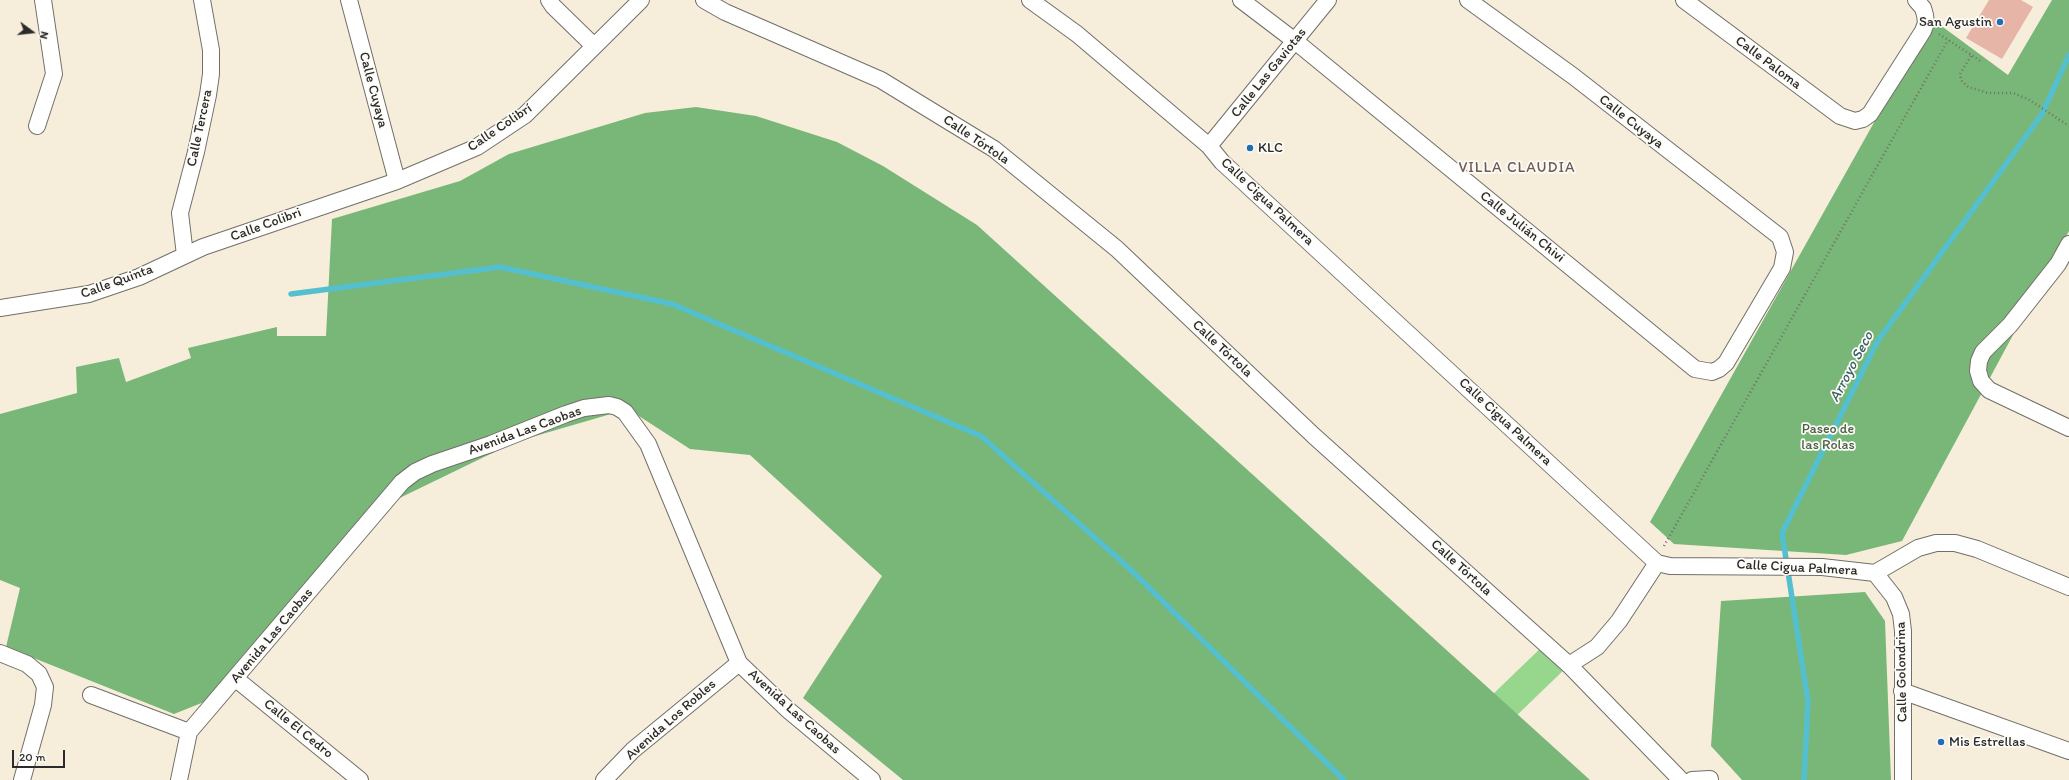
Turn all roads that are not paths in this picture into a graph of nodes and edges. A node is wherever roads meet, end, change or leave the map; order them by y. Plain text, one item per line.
1 (43, 0) edge
2 (202, 0) edge
3 (349, 0) edge
4 (549, 0) edge
5 (641, 0) edge
6 (704, 0) edge
7 (1030, 0) edge
8 (1241, 0) edge
9 (1328, 0) edge
10 (1468, 0) edge
11 (1684, 0) edge
12 (1916, 0) edge
13 (1295, 41) junction
14 (594, 46) junction
15 (37, 126) dead end
16 (1209, 146) junction
17 (397, 180) junction
18 (349, 197) joint
19 (2069, 244) edge
20 (185, 254) junction
21 (2063, 265) edge
22 (0, 308) edge
23 (1712, 372) joint
24 (2069, 428) edge
25 (1657, 564) junction
26 (1874, 573) junction
27 (2069, 588) edge
28 (0, 653) edge
29 (739, 663) junction
30 (1570, 665) junction
31 (236, 679) junction
32 (1902, 691) junction
33 (91, 695) dead end
34 (189, 732) junction
35 (2069, 751) edge
36 (1710, 778) dead end
37 (22, 780) edge
38 (179, 780) edge
39 (360, 780) edge
40 (604, 780) edge
41 (872, 780) edge
42 (1681, 780) edge
43 (1692, 780) edge
44 (1903, 780) edge

1 - 15 street
2 - 20 street, Calle Tercera
3 - 17 street, Calle Cuyaya
4 - 14 street
5 - 14 street, Calle Colibrí
6 - 30 street, Calle Tórtola
7 - 16 street, Calle Cigua Palmera
8 - 13 street, Calle Julián Chivi
9 - 13 street, Calle Las Gaviotas
10 - 23 street, Calle Cuyaya
11 - 12 street, Calle Paloma
13 - 16 street, Calle Las Gaviotas
13 - 23 street, Calle Julián Chivi
14 - 17 street, Calle Colibrí
16 - 25 street, Calle Cigua Palmera
17 - 18 street, Calle Colibrí
18 - 20 street, Calle Colibri
19 - 21 street
20 - 22 street, Calle Quinta
21 - 24 street
25 - 26 street, Calle Cigua Palmera
25 - 30 street
26 - 27 street, Calle Cigua Palmera
26 - 32 street, Calle Golondrina
28 - 37 street
29 - 31 street, Avenida Las Caobas
29 - 40 street, Avenida Los Robles
29 - 41 street, Avenida Las Caobas
30 - 42 street, Calle Tórtola
31 - 34 street, Avenida Las Caobas
31 - 39 street, Calle El Cedro
32 - 35 street
32 - 44 street, Calle Golondrina
33 - 34 street
34 - 38 street, Avenida Las Caobas
36 - 43 street

